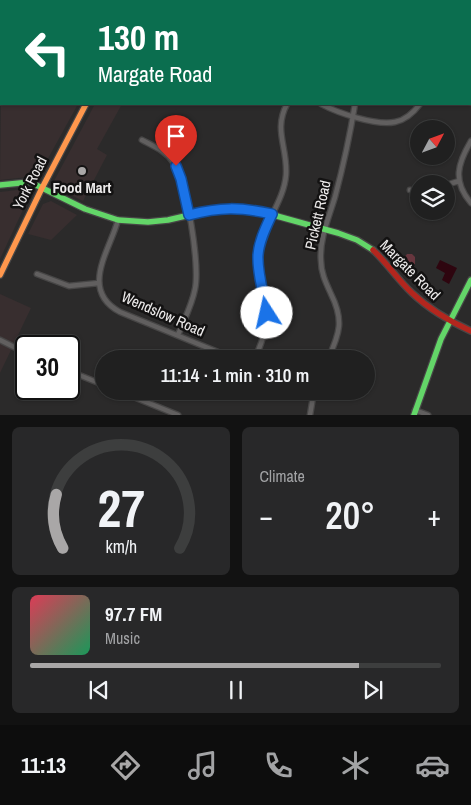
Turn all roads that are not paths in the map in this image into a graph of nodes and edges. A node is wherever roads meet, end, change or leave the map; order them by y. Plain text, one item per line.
1 (85, 105) edge
2 (286, 105) edge
3 (323, 105) edge
4 (355, 105) edge
5 (419, 105) edge
6 (353, 117) junction
7 (142, 140) dead end
8 (471, 141) edge
9 (459, 180) junction
10 (455, 182) edge
11 (0, 186) edge
12 (42, 188) junction
13 (471, 202) edge
14 (272, 214) junction
15 (189, 215) junction
16 (118, 220) junction
17 (326, 229) junction
18 (37, 274) dead end
19 (0, 275) edge
20 (471, 280) edge
21 (99, 283) junction
22 (449, 321) junction
23 (471, 331) edge
24 (178, 336) junction
25 (0, 340) edge
26 (15, 348) edge
27 (213, 350) edge
28 (258, 350) edge
29 (332, 350) edge
30 (80, 375) edge
31 (95, 381) edge
32 (141, 400) edge
33 (312, 400) edge
34 (414, 412) edge
35 (178, 415) edge
36 (310, 415) edge
37 (428, 415) edge

1 - 12 street, York Road
2 - 14 street
3 - 6 street
4 - 6 street, Pickett Road
5 - 6 street
6 - 17 street, Pickett Road
7 - 15 street
8 - 9 street
9 - 10 street
9 - 13 street
11 - 12 street, Margate Road
12 - 16 street, Margate Road
12 - 19 street, York Road
14 - 15 street, Margate Road
14 - 17 street, Margate Road
14 - 28 street
15 - 16 street, Margate Road
15 - 24 street
16 - 21 street
17 - 22 street, Margate Road
17 - 29 street, Pickett Road
18 - 21 street
20 - 22 street
21 - 24 street, Wendslow Road
22 - 23 street, Margate Road
22 - 34 street
24 - 27 street, Wendslow Road
25 - 26 street
30 - 31 street
32 - 35 street
33 - 36 street
34 - 37 street

